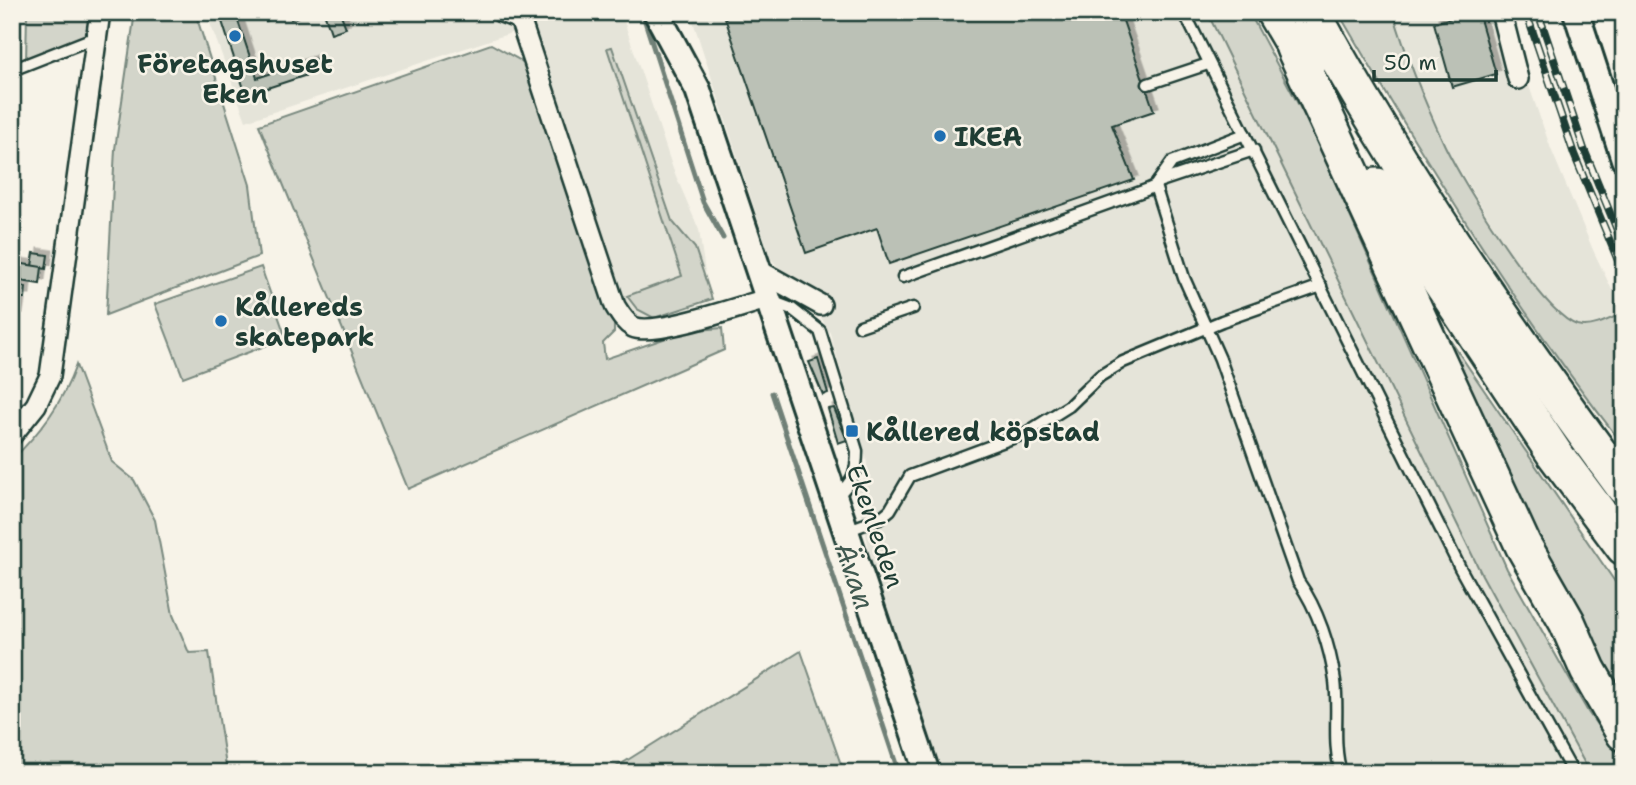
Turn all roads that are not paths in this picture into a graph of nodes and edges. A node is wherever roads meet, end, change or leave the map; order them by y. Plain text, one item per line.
1 (100, 12) edge
2 (656, 12) edge
3 (676, 12) edge
4 (1184, 12) edge
5 (1274, 12) edge
6 (1312, 12) edge
7 (1501, 12) edge
8 (1576, 12) edge
9 (514, 15) edge
10 (96, 37) junction
11 (1294, 48) junction
12 (1208, 64) junction
13 (12, 70) edge
14 (1518, 79) dead end
15 (1148, 84) dead end
16 (698, 90) junction
17 (1245, 134) junction
18 (1254, 150) junction
19 (1624, 159) edge
20 (1156, 184) junction
21 (758, 270) junction
22 (903, 277) dead end
23 (1321, 286) junction
24 (767, 299) junction
25 (821, 306) dead end
26 (913, 308) dead end
27 (860, 326) dead end
28 (1204, 328) junction
29 (12, 435) edge
30 (1624, 487) edge
31 (835, 498) junction
32 (845, 531) junction
33 (1624, 547) edge
34 (1572, 633) junction
35 (1624, 710) edge
36 (1624, 733) edge
37 (927, 773) edge
38 (1341, 773) edge
39 (1573, 773) edge

1 - 10 street
2 - 16 street, Ekenleden
3 - 16 street, Ekenleden
4 - 12 lane
5 - 11 highway
6 - 30 highway
7 - 14 street
8 - 19 street
9 - 24 street
10 - 13 lane
10 - 29 street
11 - 33 highway
11 - 34 highway
12 - 15 lane
12 - 17 lane
16 - 21 street, Ekenleden
17 - 18 lane
17 - 20 lane
18 - 20 lane
18 - 23 lane
20 - 22 lane
20 - 28 lane
21 - 24 street, Ekenleden
21 - 25 street
23 - 28 lane
23 - 39 lane
24 - 31 street, Ekenleden
24 - 31 lane
26 - 27 lane
28 - 32 lane
28 - 38 lane
31 - 32 street, Ekenleden
32 - 37 street, Ekenleden
34 - 35 highway
34 - 36 highway

